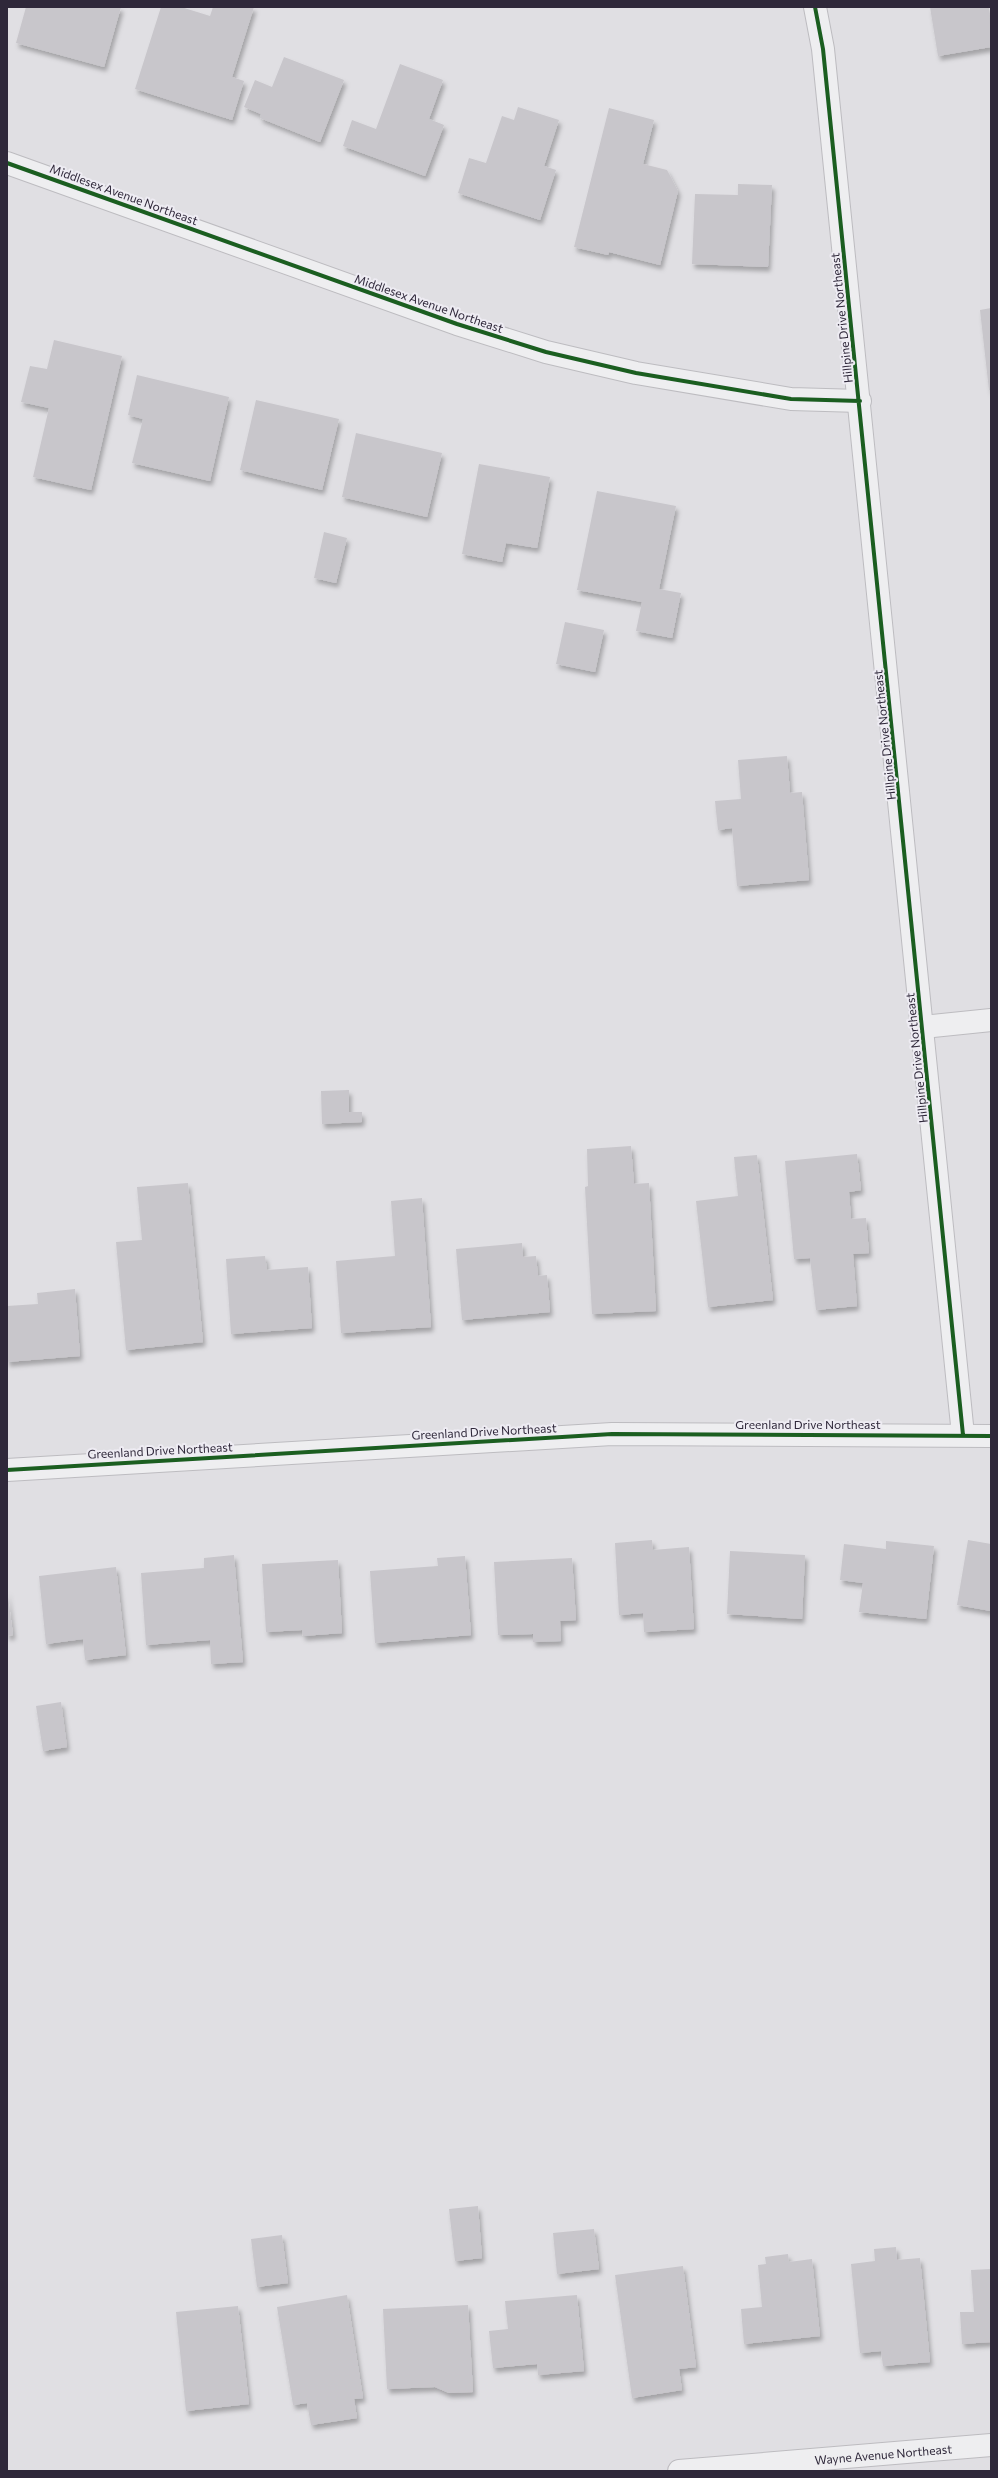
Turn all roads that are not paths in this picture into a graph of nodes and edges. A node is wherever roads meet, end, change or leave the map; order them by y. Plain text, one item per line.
1 (815, 7) edge
2 (7, 163) edge
3 (860, 401) junction
4 (991, 1020) edge
5 (923, 1027) junction
6 (963, 1435) junction
7 (991, 1436) edge
8 (7, 1470) edge
9 (991, 2445) edge
10 (679, 2471) edge

1 - 3 street, Hillpine Drive Northeast
2 - 3 street, Middlesex Avenue Northeast
3 - 5 street, Hillpine Drive Northeast
4 - 5 street
5 - 6 street, Hillpine Drive Northeast
6 - 7 street
6 - 8 street, Greenland Drive Northeast
9 - 10 street, Wayne Avenue Northeast

